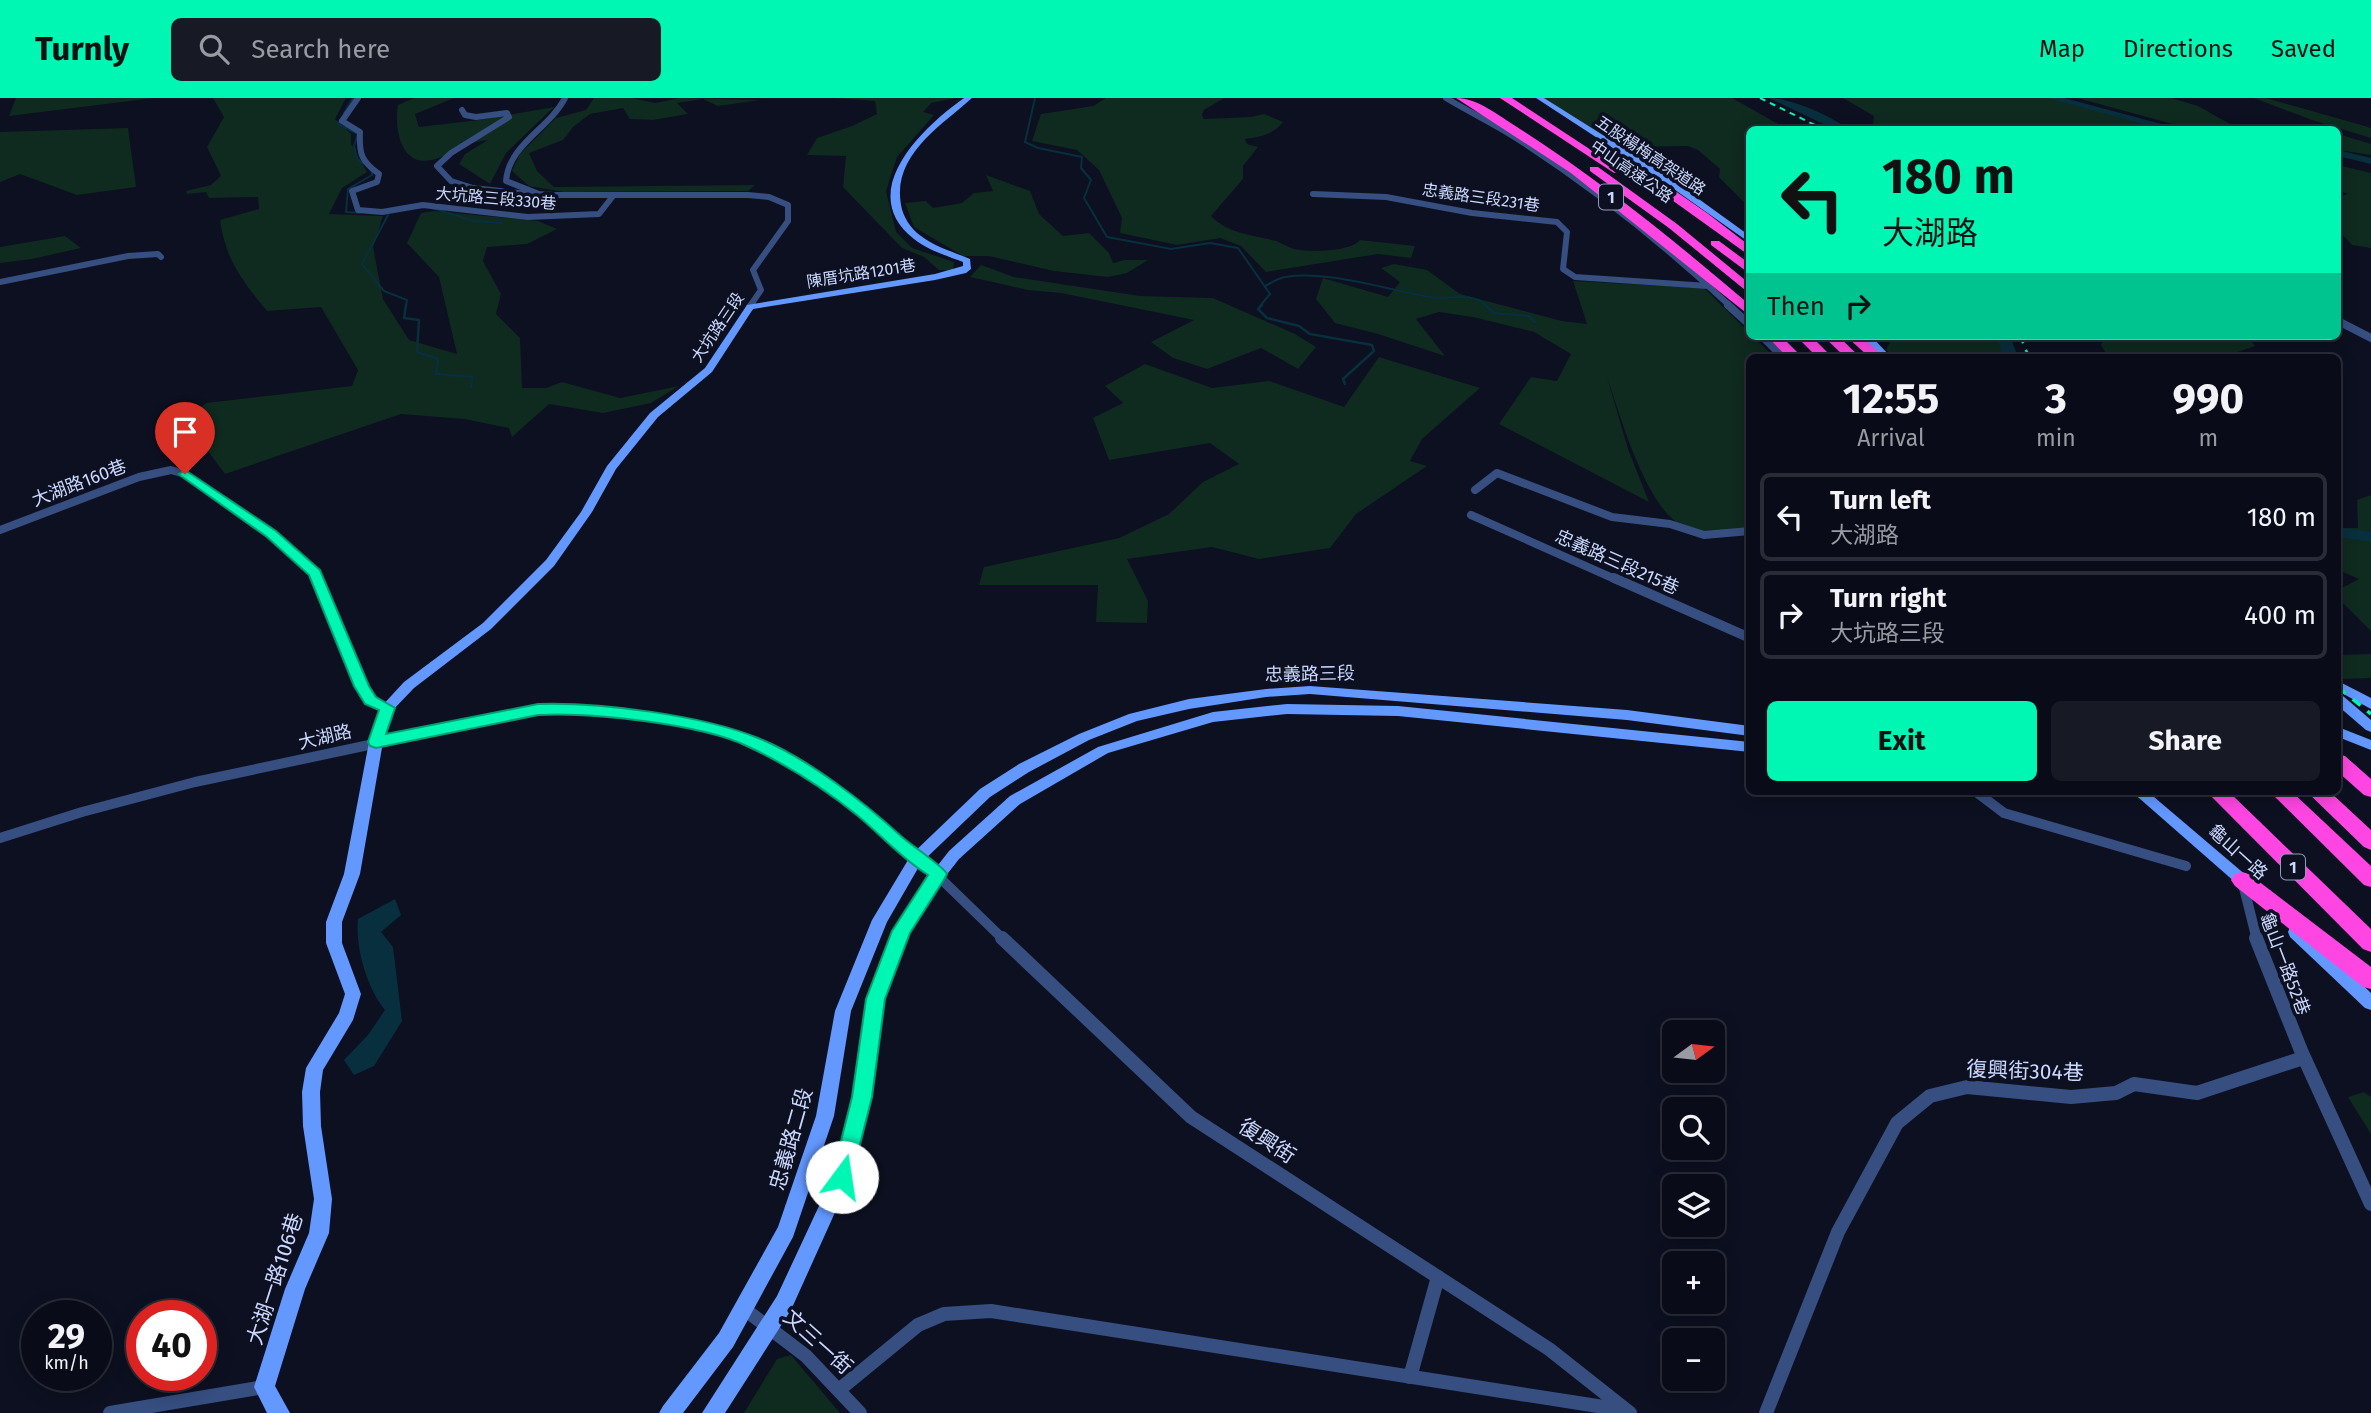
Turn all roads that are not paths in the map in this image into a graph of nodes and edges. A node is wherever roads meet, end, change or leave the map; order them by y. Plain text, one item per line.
1 (358, 98) edge
2 (565, 98) edge
3 (969, 98) edge
4 (1446, 98) edge
5 (1461, 98) edge
6 (1481, 98) edge
7 (1505, 98) edge
8 (1525, 98) edge
9 (1539, 98) edge
10 (462, 110) dead end
11 (1638, 186) dead end
12 (539, 194) junction
13 (1313, 194) dead end
14 (613, 195) junction
15 (1669, 207) dead end
16 (1687, 221) dead end
17 (1705, 235) dead end
18 (1746, 237) edge
19 (1746, 249) edge
20 (161, 257) dead end
21 (1746, 267) edge
22 (0, 282) edge
23 (1708, 286) junction
24 (1746, 287) edge
25 (750, 307) junction
26 (1746, 308) edge
27 (1746, 321) edge
28 (2341, 323) edge
29 (2371, 338) edge
30 (1766, 340) edge
31 (1778, 340) edge
32 (1807, 340) edge
33 (1835, 340) edge
34 (1859, 340) edge
35 (1780, 354) edge
36 (1792, 354) edge
37 (1822, 354) edge
38 (1852, 354) edge
39 (1878, 354) edge
40 (1475, 489) dead end
41 (1471, 515) dead end
42 (0, 530) edge
43 (1746, 531) edge
44 (1746, 636) edge
45 (2341, 692) edge
46 (2371, 692) edge
47 (1429, 698) junction
48 (2371, 707) edge
49 (387, 708) junction
50 (2344, 710) edge
51 (1430, 714) junction
52 (2371, 727) edge
53 (1746, 730) edge
54 (2341, 733) edge
55 (376, 742) junction
56 (2371, 744) edge
57 (1746, 747) edge
58 (2341, 764) edge
59 (2371, 790) edge
60 (1980, 795) edge
61 (2143, 795) edge
62 (2159, 795) edge
63 (2220, 795) edge
64 (2283, 795) edge
65 (2320, 795) edge
66 (2304, 816) junction
67 (0, 838) edge
68 (2371, 842) edge
69 (2217, 858) junction
70 (916, 859) junction
71 (2186, 866) dead end
72 (939, 874) junction
73 (2371, 879) edge
74 (2242, 880) junction
75 (2371, 893) edge
76 (2371, 943) edge
77 (2371, 980) edge
78 (2371, 1003) edge
79 (2303, 1059) junction
80 (2371, 1204) edge
81 (1438, 1277) junction
82 (743, 1308) junction
83 (770, 1325) junction
84 (1410, 1377) junction
85 (264, 1387) junction
86 (840, 1389) junction
87 (1628, 1412) edge
88 (110, 1413) edge
89 (279, 1413) edge
90 (670, 1413) edge
91 (713, 1413) edge
92 (860, 1413) edge
93 (1766, 1413) edge

1 - 14 street, 大坑路三段330巷
2 - 12 street, 大坑路三段
3 - 25 street, 陳厝坑路1201巷
4 - 23 street
5 - 26 highway, 1
6 - 24 highway, 中山高速公路 / 1
7 - 11 highway, 中山高速公路 / 1
8 - 19 highway, 五股楊梅高架道路 / 1
9 - 18 street
10 - 12 street
12 - 14 street, 大坑路三段
13 - 23 street, 忠義路三段231巷
14 - 25 street, 大坑路三段
15 - 16 highway, 中山高速公路
17 - 21 highway
20 - 22 street
23 - 27 street
25 - 49 street, 大坑路三段
28 - 29 street
30 - 35 street
31 - 36 highway
32 - 37 highway
33 - 38 highway
34 - 39 highway
40 - 43 street
41 - 44 street, 忠義路三段215巷
42 - 49 street, 大湖路160巷
45 - 46 street
45 - 48 street
45 - 50 street
47 - 51 street
47 - 53 street, 忠義路三段
47 - 70 street, 忠義路三段
48 - 50 street
49 - 55 street, 大坑路三段
50 - 52 street
51 - 57 street, 忠義路三段
51 - 72 street, 忠義路三段
54 - 56 street
55 - 67 street, 大湖路
55 - 70 street, 大湖路
55 - 85 street, 大湖一路106巷
58 - 59 highway
60 - 71 street
61 - 69 street, 龜山一路
62 - 69 street
63 - 76 highway, 1
64 - 66 highway
65 - 68 highway
66 - 73 highway
66 - 75 highway
69 - 74 street, 龜山一路
70 - 72 street, 復興街
70 - 82 street, 忠義路二段
72 - 81 street, 復興街
72 - 83 street
74 - 77 highway
74 - 78 street, 龜山一路
74 - 79 street, 龜山一路52巷
79 - 80 street, 龜山一路52巷
79 - 93 street, 復興街304巷
81 - 84 street
81 - 87 street, 復興街
82 - 83 street, 文三一街
82 - 90 street, 忠義路二段
83 - 86 street, 文三一街
83 - 91 street
84 - 86 street
84 - 87 street
85 - 88 street
85 - 89 street
86 - 92 street, 文三一街

